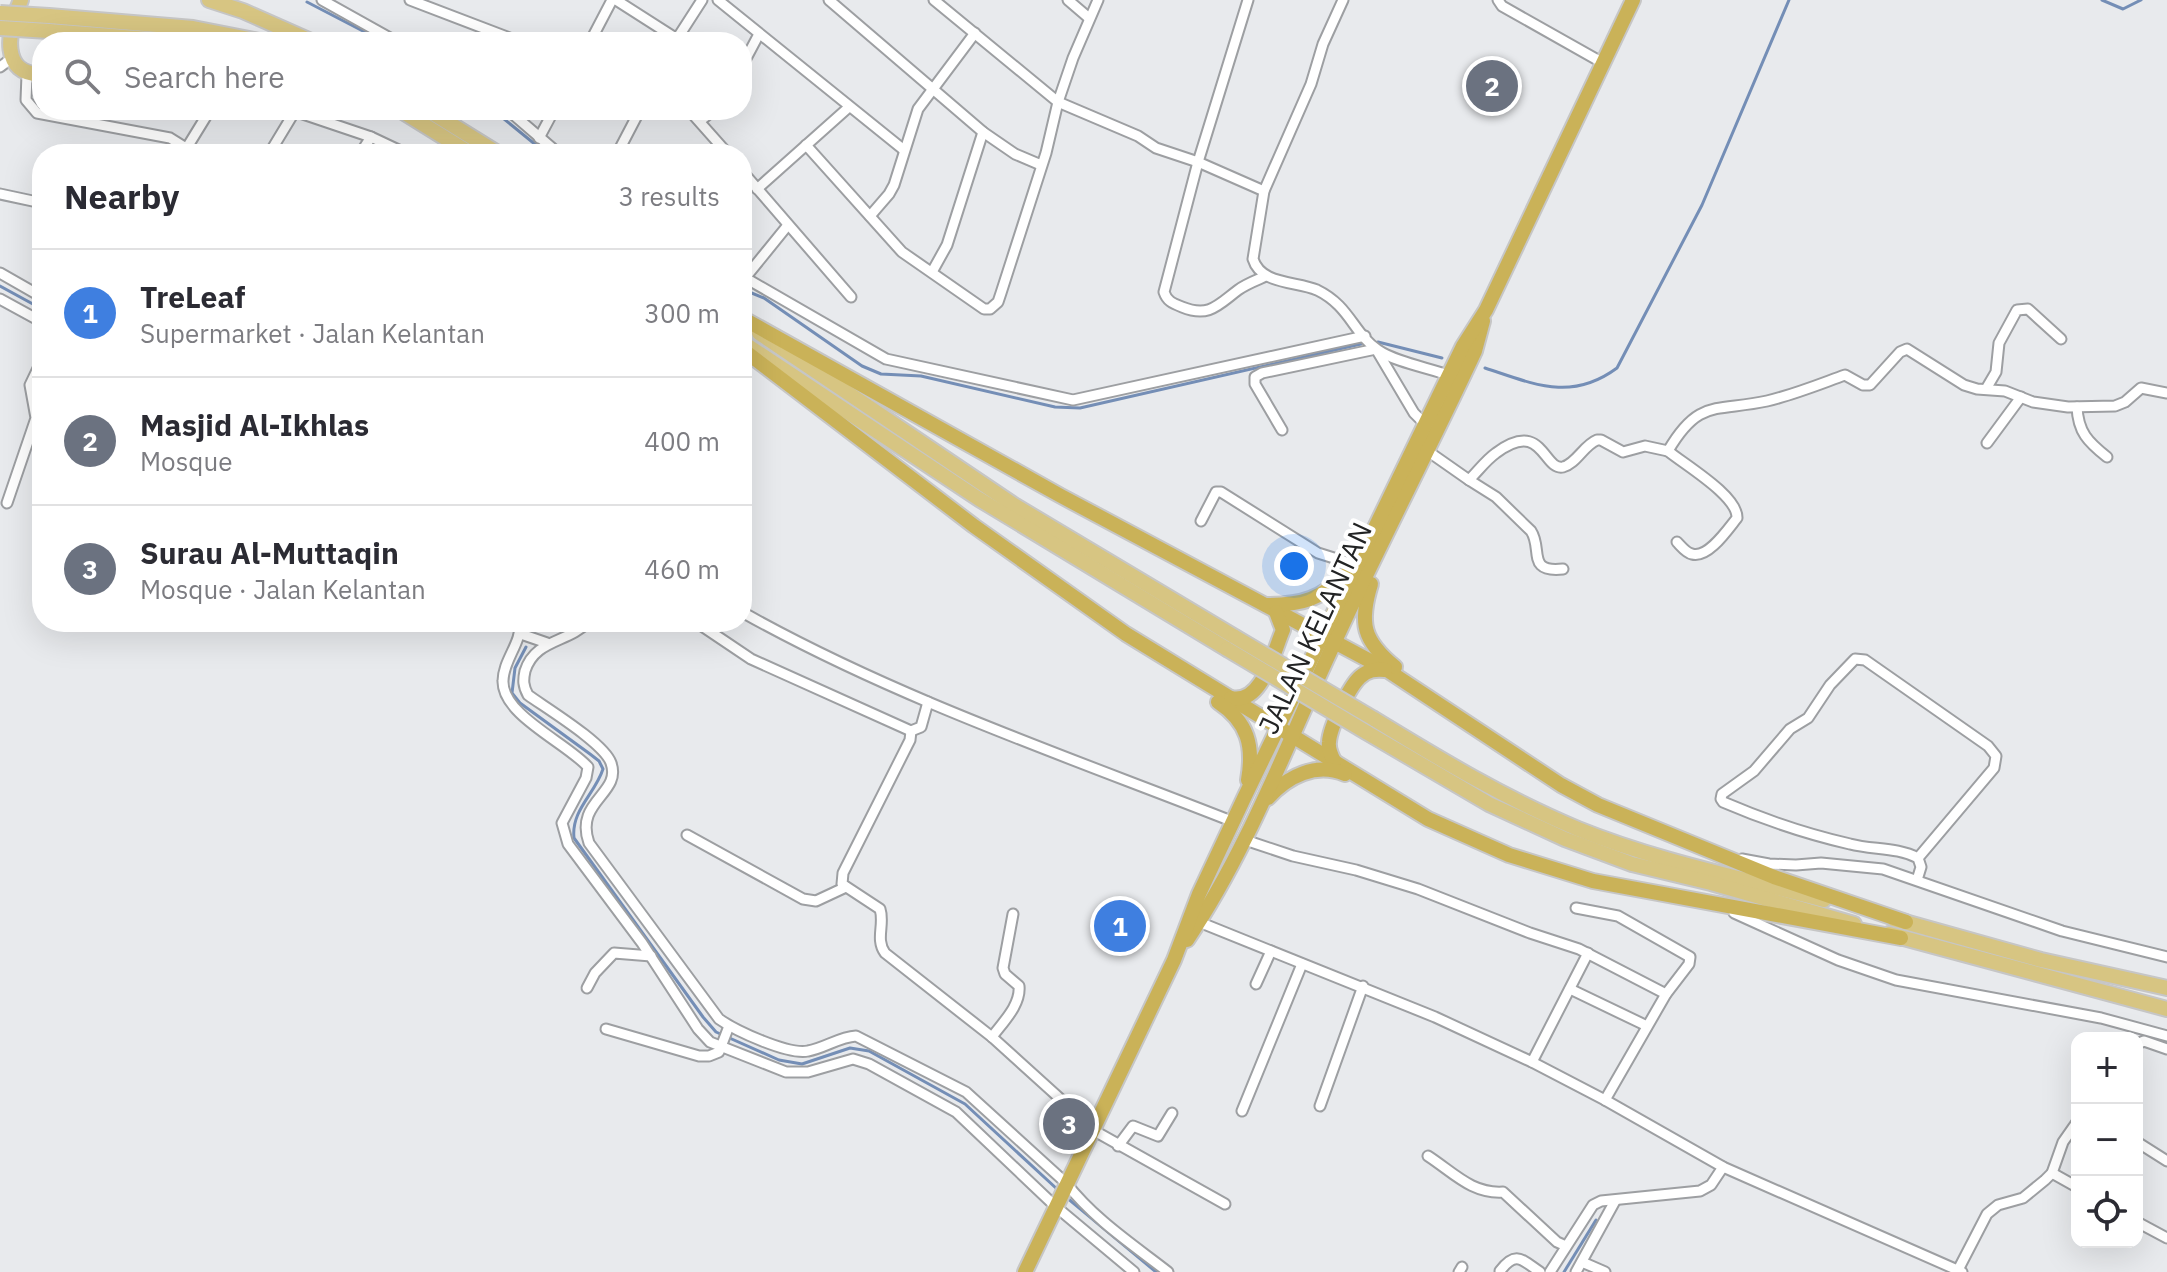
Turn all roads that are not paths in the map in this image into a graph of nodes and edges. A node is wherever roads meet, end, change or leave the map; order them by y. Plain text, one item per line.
1 (21, 0) edge
2 (209, 0) edge
3 (322, 0) edge
4 (410, 0) edge
5 (614, 0) edge
6 (702, 0) edge
7 (718, 0) edge
8 (829, 0) edge
9 (934, 0) edge
10 (1068, 0) edge
11 (1098, 0) edge
12 (1248, 0) edge
13 (1343, 0) edge
14 (1498, 0) edge
15 (1633, 0) edge
16 (0, 13) edge
17 (1089, 18) junction
18 (49, 24) junction
19 (0, 28) edge
20 (110, 32) edge
21 (214, 32) edge
22 (290, 32) edge
23 (379, 32) edge
24 (486, 32) edge
25 (596, 32) edge
26 (664, 32) edge
27 (681, 32) edge
28 (975, 33) junction
29 (759, 34) junction
30 (752, 47) edge
31 (1603, 63) junction
32 (4, 64) edge
33 (32, 73) edge
34 (32, 80) edge
35 (933, 86) junction
36 (1058, 102) junction
37 (32, 107) edge
38 (849, 107) junction
39 (74, 120) edge
40 (204, 120) edge
41 (288, 120) edge
42 (322, 120) edge
43 (416, 120) edge
44 (448, 120) edge
45 (519, 120) edge
46 (549, 120) edge
47 (635, 120) edge
48 (700, 121) edge
49 (983, 132) junction
50 (371, 137) junction
51 (539, 138) junction
52 (176, 144) edge
53 (188, 144) edge
54 (274, 144) edge
55 (366, 144) edge
56 (386, 144) edge
57 (455, 144) edge
58 (484, 144) edge
59 (546, 144) edge
60 (622, 144) edge
61 (720, 144) edge
62 (806, 145) junction
63 (904, 150) junction
64 (1198, 162) junction
65 (1041, 165) junction
66 (752, 183) edge
67 (757, 189) junction
68 (1264, 191) junction
69 (0, 194) edge
70 (32, 201) edge
71 (870, 216) junction
72 (788, 225) junction
73 (752, 267) edge
74 (932, 272) junction
75 (0, 273) edge
76 (1266, 276) junction
77 (752, 282) edge
78 (32, 291) edge
79 (851, 297) dead end
80 (0, 299) edge
81 (1486, 310) junction
82 (32, 317) edge
83 (752, 326) edge
84 (752, 327) edge
85 (1365, 336) junction
86 (2061, 339) dead end
87 (752, 349) edge
88 (1376, 349) junction
89 (752, 357) edge
90 (1448, 375) junction
91 (1986, 389) junction
92 (2167, 393) edge
93 (2021, 397) junction
94 (2077, 407) junction
95 (1425, 424) junction
96 (32, 430) edge
97 (1282, 430) dead end
98 (1987, 443) dead end
99 (1668, 451) junction
100 (1429, 452) junction
101 (2107, 457) dead end
102 (1469, 480) junction
103 (7, 503) dead end
104 (1201, 521) dead end
105 (1677, 542) dead end
106 (1382, 545) junction
107 (1356, 565) junction
108 (1563, 569) dead end
109 (1271, 608) junction
110 (752, 618) edge
111 (574, 632) edge
112 (711, 632) edge
113 (521, 634) joint
114 (1328, 640) junction
115 (547, 643) junction
116 (1231, 643) junction
117 (1159, 656) junction
118 (1387, 670) junction
119 (1417, 688) junction
120 (1227, 698) junction
121 (928, 704) junction
122 (1370, 725) junction
123 (1278, 726) junction
124 (916, 729) junction
125 (1292, 734) junction
126 (1334, 761) junction
127 (1385, 792) junction
128 (1245, 796) junction
129 (1234, 822) junction
130 (1248, 833) junction
131 (687, 835) dead end
132 (1715, 853) junction
133 (1918, 858) junction
134 (1917, 880) junction
135 (846, 887) junction
136 (1654, 893) junction
137 (1576, 908) dead end
138 (1013, 914) dead end
139 (1199, 922) junction
140 (1906, 922) junction
141 (1901, 938) junction
142 (1271, 951) junction
143 (1588, 953) junction
144 (651, 956) junction
145 (2167, 957) edge
146 (1174, 960) junction
147 (1302, 964) junction
148 (1256, 984) dead end
149 (1363, 986) junction
150 (587, 988) dead end
151 (2167, 988) edge
152 (1570, 989) junction
153 (1666, 994) junction
154 (2167, 1009) edge
155 (1647, 1026) junction
156 (729, 1028) junction
157 (606, 1029) dead end
158 (2146, 1030) junction
159 (2143, 1036) edge
160 (2167, 1036) edge
161 (992, 1037) junction
162 (2143, 1044) edge
163 (722, 1046) junction
164 (2167, 1049) edge
165 (1532, 1062) junction
166 (1605, 1100) junction
167 (1320, 1106) dead end
168 (1242, 1111) dead end
169 (1172, 1113) dead end
170 (1093, 1126) junction
171 (2071, 1132) edge
172 (1118, 1146) junction
173 (2143, 1146) edge
174 (1428, 1156) dead end
175 (2167, 1161) edge
176 (1723, 1167) junction
177 (2052, 1173) junction
178 (2071, 1184) edge
179 (1061, 1194) junction
180 (1615, 1201) junction
181 (1225, 1204) dead end
182 (2143, 1225) edge
183 (2167, 1238) edge
184 (1566, 1246) junction
185 (1582, 1262) junction
186 (1500, 1271) edge
187 (1960, 1271) edge
188 (1025, 1272) edge
189 (1134, 1272) edge
190 (1167, 1272) edge
191 (1540, 1272) edge
192 (1550, 1272) edge
193 (1576, 1272) edge
194 (1605, 1272) edge

1 - 32 main road
2 - 22 main road
3 - 23 street
4 - 24 street
5 - 25 street
5 - 26 street
6 - 27 street
7 - 29 street
8 - 35 street
9 - 28 street
10 - 17 street
11 - 17 street
12 - 64 street
13 - 68 street
14 - 31 street
15 - 31 highway, JALAN KELANTAN
16 - 18 main road, bridge
17 - 36 street
18 - 19 main road, bridge
18 - 20 main road
18 - 21 main road
28 - 35 street
28 - 36 street
29 - 30 street
29 - 38 street
31 - 81 highway, JALAN KELANTAN
32 - 33 main road
34 - 37 street
35 - 49 street
35 - 63 street
36 - 64 street
36 - 65 street
38 - 62 street
38 - 63 street
39 - 52 street
40 - 53 street
41 - 54 street
42 - 50 street
43 - 57 main road
44 - 58 main road
45 - 51 street
46 - 51 street
47 - 60 street
48 - 61 street
49 - 65 street
49 - 74 street
50 - 55 street
50 - 56 street
51 - 59 street
62 - 67 street
62 - 71 street
63 - 71 street
64 - 68 street
64 - 76 street
65 - 74 street
66 - 67 street
67 - 72 street
68 - 76 street
69 - 70 street
71 - 74 street
72 - 73 street
72 - 79 street
75 - 78 street
76 - 85 street
77 - 85 street
80 - 82 street
81 - 90 highway, JALAN KELANTAN
81 - 100 highway, JALAN KELANTAN
83 - 109 highway
84 - 116 main road
85 - 88 street
86 - 91 street
87 - 116 main road
88 - 90 street
88 - 95 street
88 - 97 street
89 - 117 highway
90 - 95 highway, JALAN KELANTAN
91 - 93 street
91 - 99 street
92 - 94 street
93 - 94 street
93 - 98 street
94 - 101 street
95 - 107 highway, JALAN KELANTAN
96 - 103 street
99 - 102 street
99 - 105 street
100 - 102 street
100 - 106 highway, JALAN KELANTAN
102 - 108 street
104 - 107 street
106 - 114 highway, JALAN KELANTAN
106 - 119 highway
107 - 109 highway
107 - 114 highway, JALAN KELANTAN
109 - 114 highway
109 - 120 highway
110 - 121 street
111 - 115 street
112 - 124 street
113 - 115 street
113 - 144 street
114 - 118 highway
114 - 123 highway, JALAN KELANTAN
114 - 125 highway, JALAN KELANTAN
115 - 156 street
116 - 122 main road, bridge
117 - 120 highway
117 - 128 highway
118 - 119 highway
118 - 126 highway
119 - 132 highway
120 - 123 highway
121 - 124 street
121 - 129 street
122 - 140 main road
122 - 141 main road
123 - 125 highway
123 - 128 highway, JALAN KELANTAN
124 - 135 street
125 - 126 highway
125 - 130 highway, JALAN KELANTAN
126 - 127 highway
127 - 130 highway
127 - 136 highway
128 - 129 highway, JALAN KELANTAN
129 - 146 highway, JALAN KELANTAN
130 - 139 highway, JALAN KELANTAN
130 - 143 street
131 - 135 street
132 - 134 street
132 - 140 highway
133 - 133 street
133 - 134 street
134 - 145 street
135 - 161 street
136 - 141 highway
136 - 158 street
137 - 153 street
138 - 161 street
139 - 142 street
139 - 146 highway, JALAN KELANTAN
140 - 151 main road
141 - 154 main road
142 - 147 street
142 - 148 street
143 - 152 street
143 - 153 street
144 - 150 street
144 - 163 street
146 - 170 highway, JALAN KELANTAN
147 - 149 street
147 - 168 street
149 - 165 street
149 - 167 street
152 - 155 street
152 - 165 street
153 - 155 street
155 - 166 street
156 - 163 street
156 - 179 street
157 - 163 street
158 - 159 street
158 - 160 street
161 - 170 street
162 - 164 street
163 - 179 street
165 - 166 street
166 - 176 street
169 - 172 street
170 - 172 street
170 - 179 highway, JALAN KELANTAN
171 - 177 street
172 - 181 street
173 - 175 street
174 - 184 street
176 - 180 street
176 - 187 street
177 - 178 street
177 - 187 street
179 - 188 highway, JALAN KELANTAN
179 - 189 street
179 - 190 street
180 - 184 street
180 - 185 street
182 - 183 street
184 - 192 street
185 - 193 street
185 - 194 street
186 - 191 street

